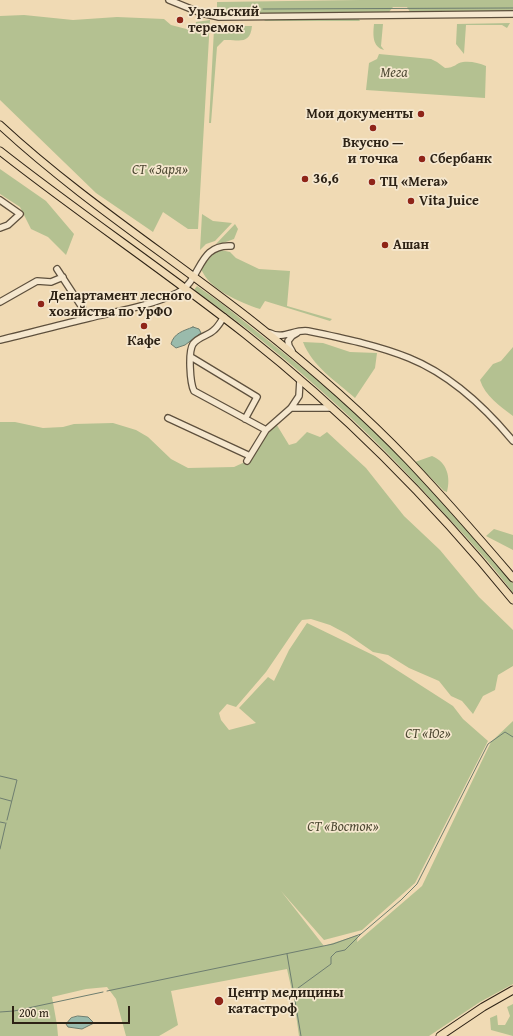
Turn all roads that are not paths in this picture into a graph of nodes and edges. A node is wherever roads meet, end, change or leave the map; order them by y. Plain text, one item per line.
1 (169, 0) edge
2 (513, 14) edge
3 (0, 125) edge
4 (0, 151) edge
5 (0, 200) edge
6 (0, 228) edge
7 (231, 246) dead end
8 (57, 269) dead end
9 (194, 276) junction
10 (63, 277) junction
11 (185, 288) junction
12 (0, 302) edge
13 (89, 318) junction
14 (224, 318) junction
15 (258, 326) junction
16 (315, 332) junction
17 (0, 340) edge
18 (191, 357) junction
19 (303, 363) junction
20 (300, 380) junction
21 (291, 408) junction
22 (330, 408) junction
23 (168, 418) dead end
24 (245, 419) junction
25 (266, 430) junction
26 (513, 441) edge
27 (513, 578) edge
28 (513, 600) edge
29 (513, 990) edge
30 (440, 1036) edge

1 - 2 street
3 - 9 main road
4 - 11 main road
5 - 6 street
7 - 9 street
8 - 10 street
9 - 11 street
9 - 15 main road
10 - 12 street
10 - 13 street
11 - 13 street
11 - 14 main road
13 - 17 street
14 - 18 street
14 - 20 main road
15 - 16 street
15 - 19 main road
16 - 19 street
16 - 26 street
18 - 24 street
18 - 24 street
19 - 27 main road
20 - 21 street
20 - 22 main road
21 - 22 street
21 - 25 street
22 - 28 main road
23 - 25 street
24 - 25 street
29 - 30 main road

